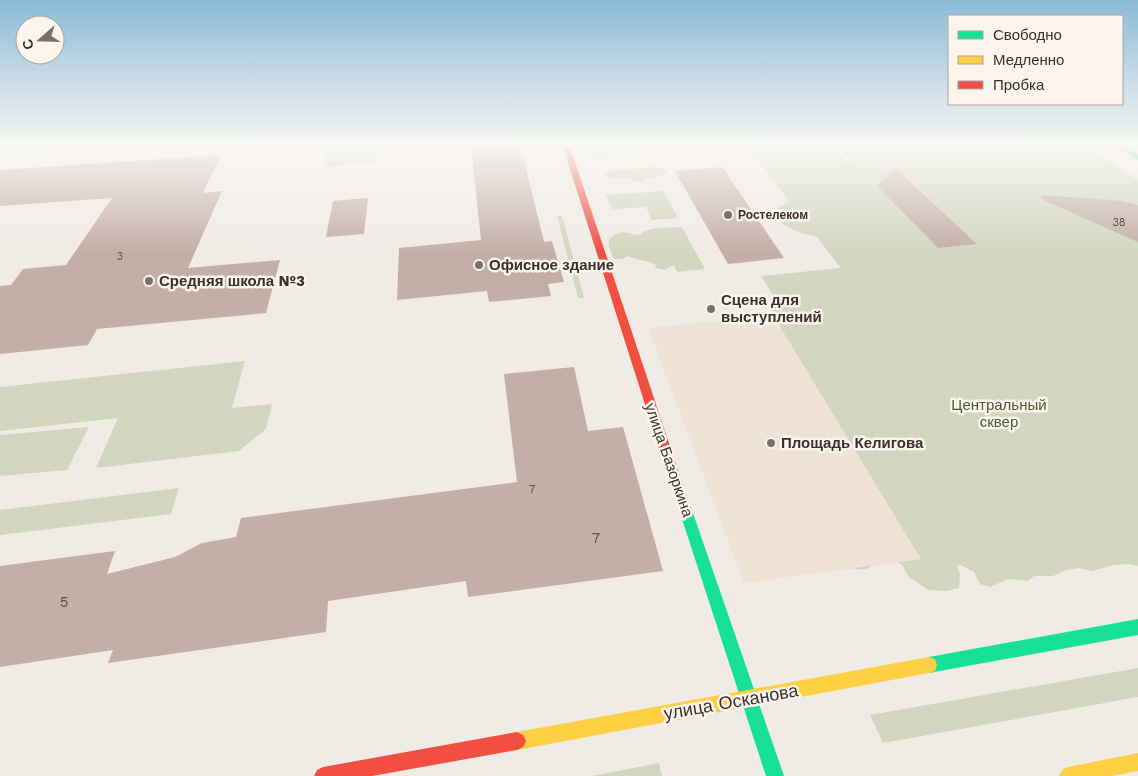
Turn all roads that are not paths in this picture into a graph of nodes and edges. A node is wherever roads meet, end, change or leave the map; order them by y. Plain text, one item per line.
1 (577, 180) edge
2 (1138, 627) edge
3 (749, 699) junction
4 (1138, 762) edge
5 (323, 776) edge
6 (775, 776) edge
7 (1068, 776) edge

1 - 3 street, улица Базоркина
2 - 3 street, улица Осканова
3 - 5 street, улица Осканова
3 - 6 street, улица Базоркина
4 - 7 street

